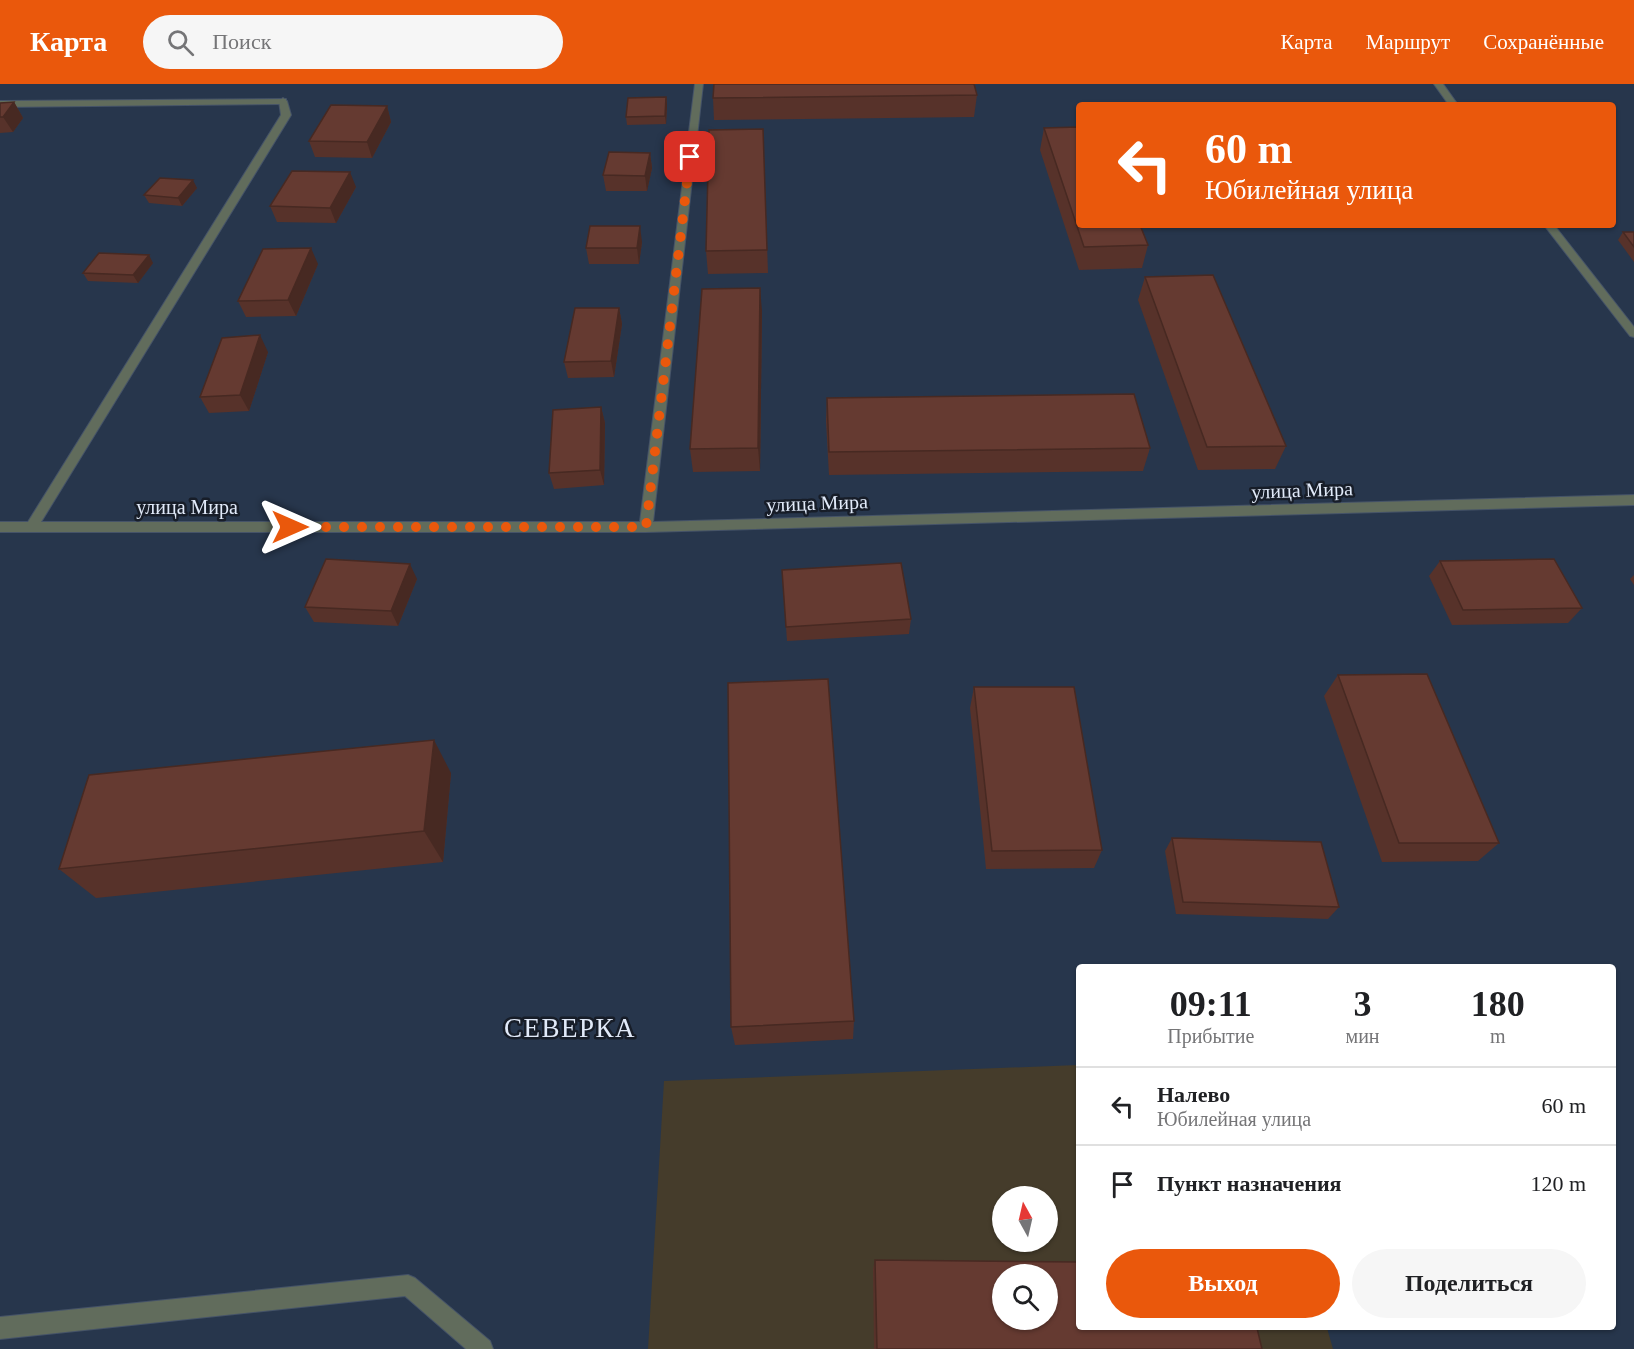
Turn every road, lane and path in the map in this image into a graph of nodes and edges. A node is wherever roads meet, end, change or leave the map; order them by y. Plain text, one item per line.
1 (699, 84) edge
2 (1438, 84) edge
3 (1452, 102) edge
4 (0, 104) edge
5 (1551, 228) edge
6 (1634, 334) edge
7 (1634, 500) edge
8 (32, 526) junction
9 (0, 527) edge
10 (646, 527) junction
11 (0, 1328) edge
12 (482, 1349) edge

1 - 10 street
2 - 3 street
4 - 8 street
5 - 6 street
7 - 10 street, улица Мира
8 - 9 street, улица Мира
8 - 10 street, улица Мира
11 - 12 street

